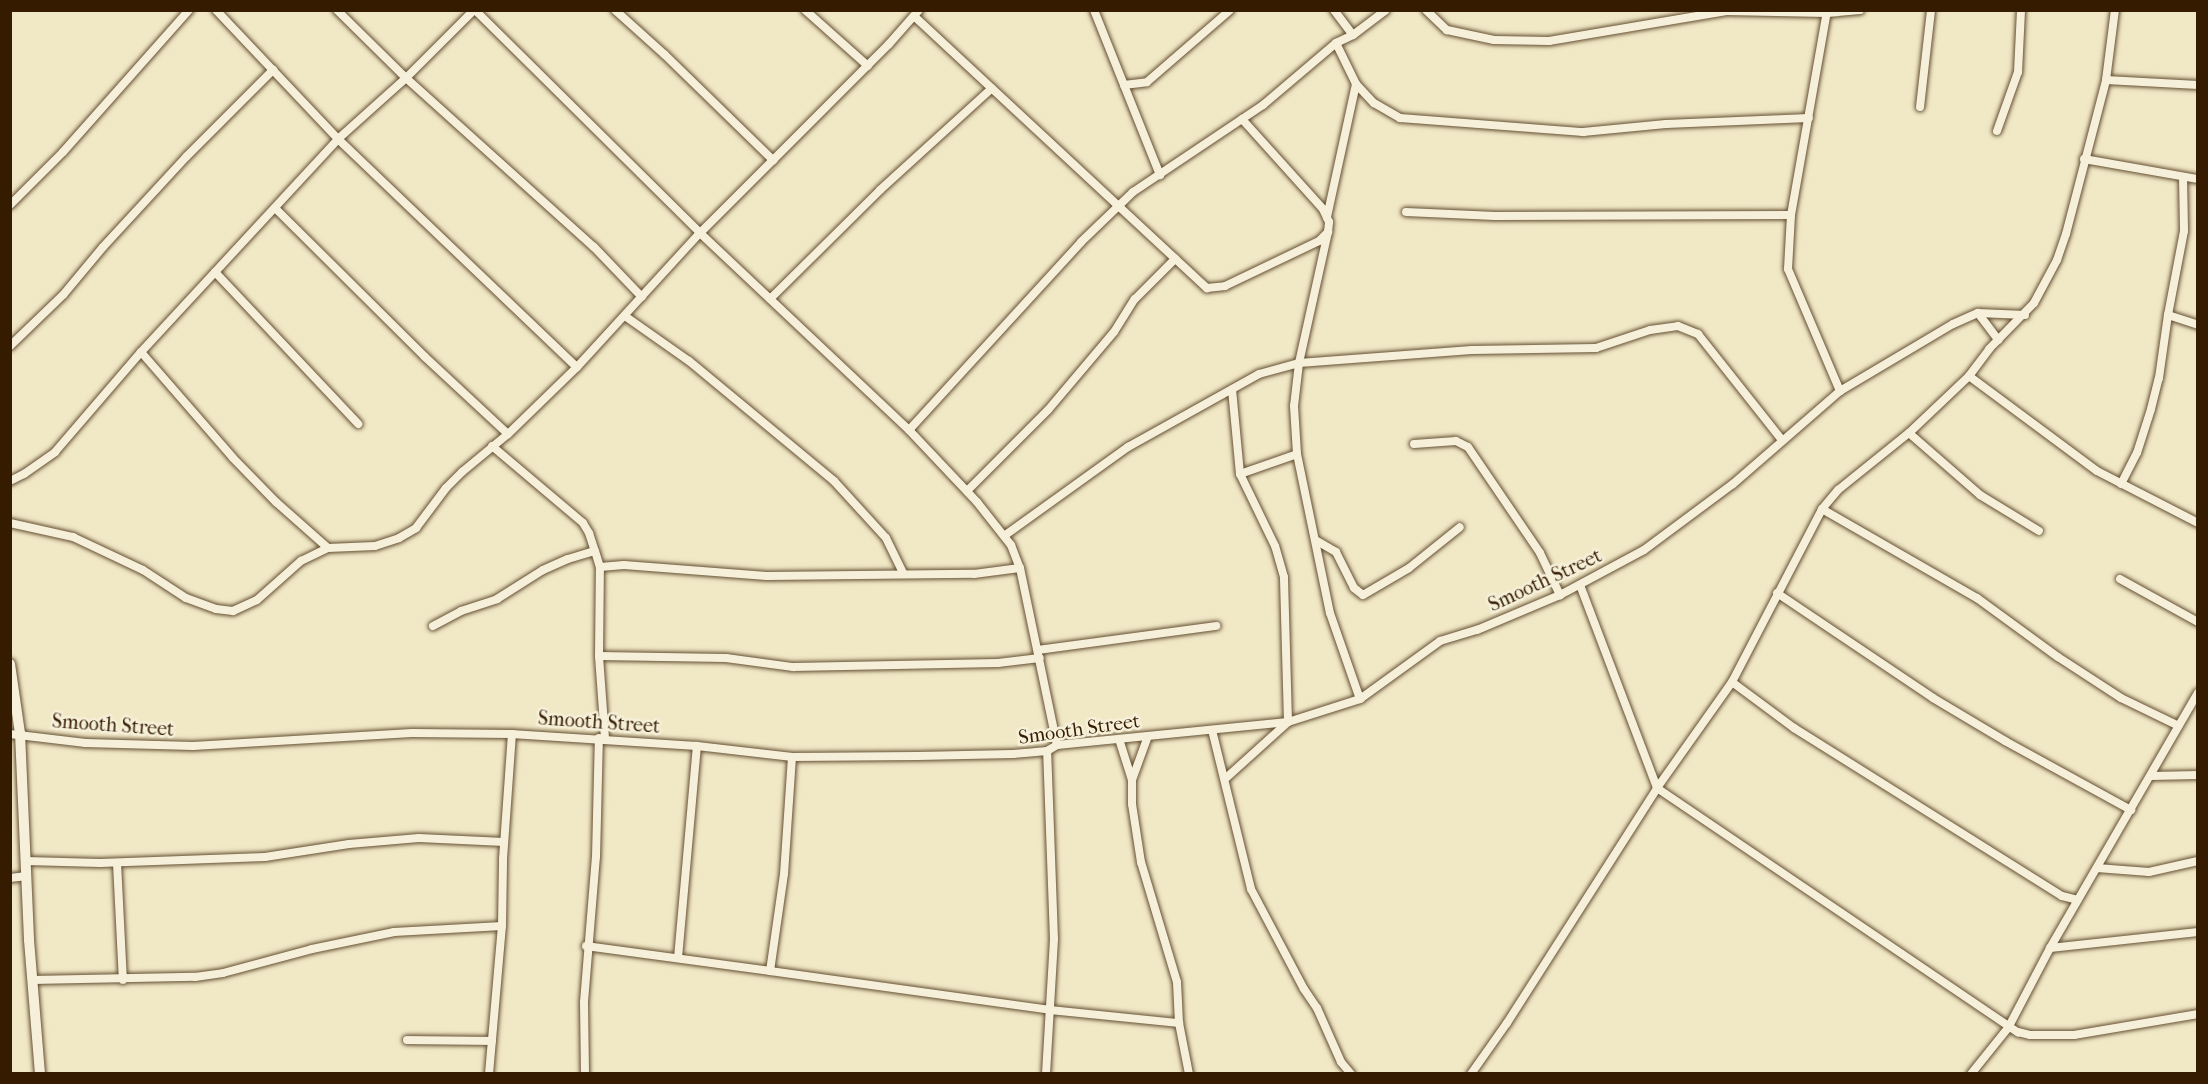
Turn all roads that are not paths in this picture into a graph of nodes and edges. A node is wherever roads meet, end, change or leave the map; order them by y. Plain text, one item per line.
1 (189, 10) edge
2 (216, 10) edge
3 (337, 10) edge
4 (474, 10) edge
5 (615, 10) edge
6 (805, 10) edge
7 (1230, 10) edge
8 (1334, 10) edge
9 (1386, 10) edge
10 (1426, 10) edge
11 (1860, 10) edge
12 (1931, 10) edge
13 (2021, 10) edge
14 (2115, 10) edge
15 (1095, 11) edge
16 (1726, 11) edge
17 (1827, 12) edge
18 (916, 13) edge
19 (1353, 35) junction
20 (1336, 43) junction
21 (868, 66) junction
22 (273, 70) junction
23 (406, 78) junction
24 (2106, 80) junction
25 (1356, 84) junction
26 (1124, 85) junction
27 (2198, 86) edge
28 (992, 88) junction
29 (1920, 107) dead end
30 (1809, 118) junction
31 (1242, 119) junction
32 (1998, 131) dead end
33 (338, 139) junction
34 (2084, 159) junction
35 (773, 160) junction
36 (1160, 175) junction
37 (2183, 177) junction
38 (2198, 179) edge
39 (10, 205) edge
40 (1119, 206) junction
41 (275, 208) junction
42 (1406, 212) dead end
43 (1791, 215) junction
44 (1328, 217) junction
45 (1328, 232) junction
46 (700, 233) junction
47 (1175, 259) junction
48 (215, 272) junction
49 (642, 297) junction
50 (770, 299) junction
51 (1978, 314) junction
52 (2025, 315) junction
53 (2168, 315) junction
54 (624, 316) junction
55 (2198, 325) edge
56 (1998, 340) junction
57 (10, 346) edge
58 (141, 352) junction
59 (1299, 363) junction
60 (578, 367) junction
61 (1969, 376) junction
62 (1232, 389) junction
63 (1840, 391) junction
64 (358, 424) dead end
65 (909, 430) junction
66 (1909, 433) junction
67 (508, 434) junction
68 (1782, 440) junction
69 (1414, 444) dead end
70 (492, 446) junction
71 (1297, 454) junction
72 (1240, 474) junction
73 (10, 481) edge
74 (2121, 484) junction
75 (967, 491) junction
76 (1822, 509) junction
77 (10, 523) edge
78 (2198, 523) edge
79 (1460, 527) dead end
80 (2040, 531) dead end
81 (1004, 536) junction
82 (1317, 541) junction
83 (328, 548) junction
84 (595, 551) junction
85 (600, 567) junction
86 (1020, 568) junction
87 (903, 573) junction
88 (2120, 579) dead end
89 (1580, 585) junction
90 (1777, 592) junction
91 (1560, 595) junction
92 (2198, 622) edge
93 (433, 626) dead end
94 (1216, 626) dead end
95 (1039, 654) junction
96 (599, 656) junction
97 (10, 664) edge
98 (1731, 682) junction
99 (2196, 697) edge
100 (1360, 699) junction
101 (1288, 722) junction
102 (2179, 726) junction
103 (1212, 730) junction
104 (15, 734) edge
105 (512, 734) junction
106 (1148, 736) junction
107 (602, 738) junction
108 (1119, 739) junction
109 (1057, 745) junction
110 (697, 746) junction
111 (1047, 751) junction
112 (792, 757) junction
113 (2198, 775) edge
114 (2151, 776) junction
115 (1226, 778) junction
116 (1132, 780) junction
117 (1657, 788) junction
118 (2131, 810) junction
119 (504, 842) junction
120 (26, 861) junction
121 (2198, 861) edge
122 (117, 863) junction
123 (2097, 868) junction
124 (27, 876) junction
125 (10, 878) edge
126 (2078, 900) junction
127 (502, 926) junction
128 (2198, 932) edge
129 (586, 946) junction
130 (2050, 948) junction
131 (678, 958) junction
132 (770, 971) junction
133 (32, 980) junction
134 (123, 980) junction
135 (1050, 1010) junction
136 (2198, 1014) edge
137 (1179, 1023) junction
138 (2008, 1028) junction
139 (406, 1040) dead end
140 (492, 1041) junction
141 (40, 1074) edge
142 (489, 1074) edge
143 (585, 1074) edge
144 (1046, 1074) edge
145 (1189, 1074) edge
146 (1351, 1074) edge
147 (1471, 1074) edge
148 (1971, 1074) edge

1 - 39 street
2 - 22 street
3 - 23 street
4 - 23 street
4 - 46 street
5 - 35 street
6 - 21 street
7 - 26 street
8 - 19 street
9 - 19 street
10 - 16 street
11 - 17 street
12 - 29 street
13 - 32 street
14 - 24 street
15 - 26 street
16 - 17 street
17 - 30 street
18 - 21 street
18 - 28 street
19 - 20 street
20 - 25 street
20 - 31 street
21 - 35 street
22 - 33 street
22 - 57 street
23 - 33 street
23 - 49 street
24 - 27 street
24 - 34 street
25 - 30 street
25 - 44 street
26 - 36 street
28 - 40 street
28 - 50 street
30 - 43 street
31 - 36 street
31 - 44 street
33 - 41 street
33 - 60 street
34 - 37 street
34 - 52 street
35 - 46 street
36 - 40 street
37 - 38 street
37 - 53 street
40 - 47 street
40 - 65 street
41 - 48 street
41 - 67 street
42 - 43 street
43 - 63 street
44 - 45 street
45 - 47 street
45 - 59 street
46 - 49 street
46 - 50 street
47 - 75 street
48 - 58 street
48 - 64 street
49 - 54 street
50 - 65 street
51 - 52 street, Smooth Street
51 - 56 street
51 - 63 street, Smooth Street
52 - 56 street
53 - 55 street
53 - 74 street
54 - 60 street
54 - 87 street
56 - 61 street
58 - 73 street
58 - 83 street
59 - 62 street
59 - 68 street
59 - 71 street
60 - 67 street
61 - 66 street
61 - 74 street
62 - 72 street
62 - 81 street
63 - 68 street, Smooth Street
65 - 75 street
66 - 76 street
66 - 80 street
67 - 70 street
68 - 89 street, Smooth Street
69 - 91 street
70 - 83 street
70 - 84 street
71 - 72 street
71 - 82 street
72 - 101 street
74 - 78 street
75 - 81 street
76 - 90 street
76 - 102 street
77 - 83 street
79 - 82 street
81 - 86 street
82 - 100 street
84 - 85 street
84 - 93 street
85 - 87 street
85 - 96 street
86 - 87 street
86 - 95 street
88 - 92 street
89 - 91 street, Smooth Street
89 - 117 street
90 - 98 street
90 - 118 street
91 - 100 street, Smooth Street
94 - 95 street
95 - 96 street
95 - 109 street
96 - 107 street
97 - 104 street
98 - 117 street
98 - 126 street
99 - 102 street
100 - 101 street, Smooth Street
101 - 103 street, Smooth Street
101 - 115 street
102 - 114 street
103 - 106 street, Smooth Street
103 - 115 street
104 - 105 street, Smooth Street
104 - 120 street
105 - 107 street, Smooth Street
105 - 119 street
106 - 108 street, Smooth Street
106 - 116 street
107 - 110 street, Smooth Street
107 - 129 street
108 - 109 street, Smooth Street
108 - 116 street
109 - 111 street, Smooth Street
110 - 112 street, Smooth Street
110 - 131 street
111 - 112 street, Smooth Street
111 - 135 street
112 - 132 street
113 - 114 street
114 - 118 street
115 - 146 street
116 - 137 street
117 - 138 street
117 - 147 street
118 - 123 street
119 - 122 street
119 - 127 street
120 - 122 street
120 - 124 street
121 - 123 street
122 - 134 street
123 - 126 street
124 - 125 street
124 - 133 street
126 - 130 street
127 - 134 street
127 - 140 street
128 - 130 street
129 - 131 street
129 - 143 street
130 - 138 street
131 - 132 street
132 - 135 street
133 - 134 street
133 - 141 street
135 - 137 street
135 - 144 street
136 - 138 street
137 - 145 street
138 - 148 street
139 - 140 street
140 - 142 street

